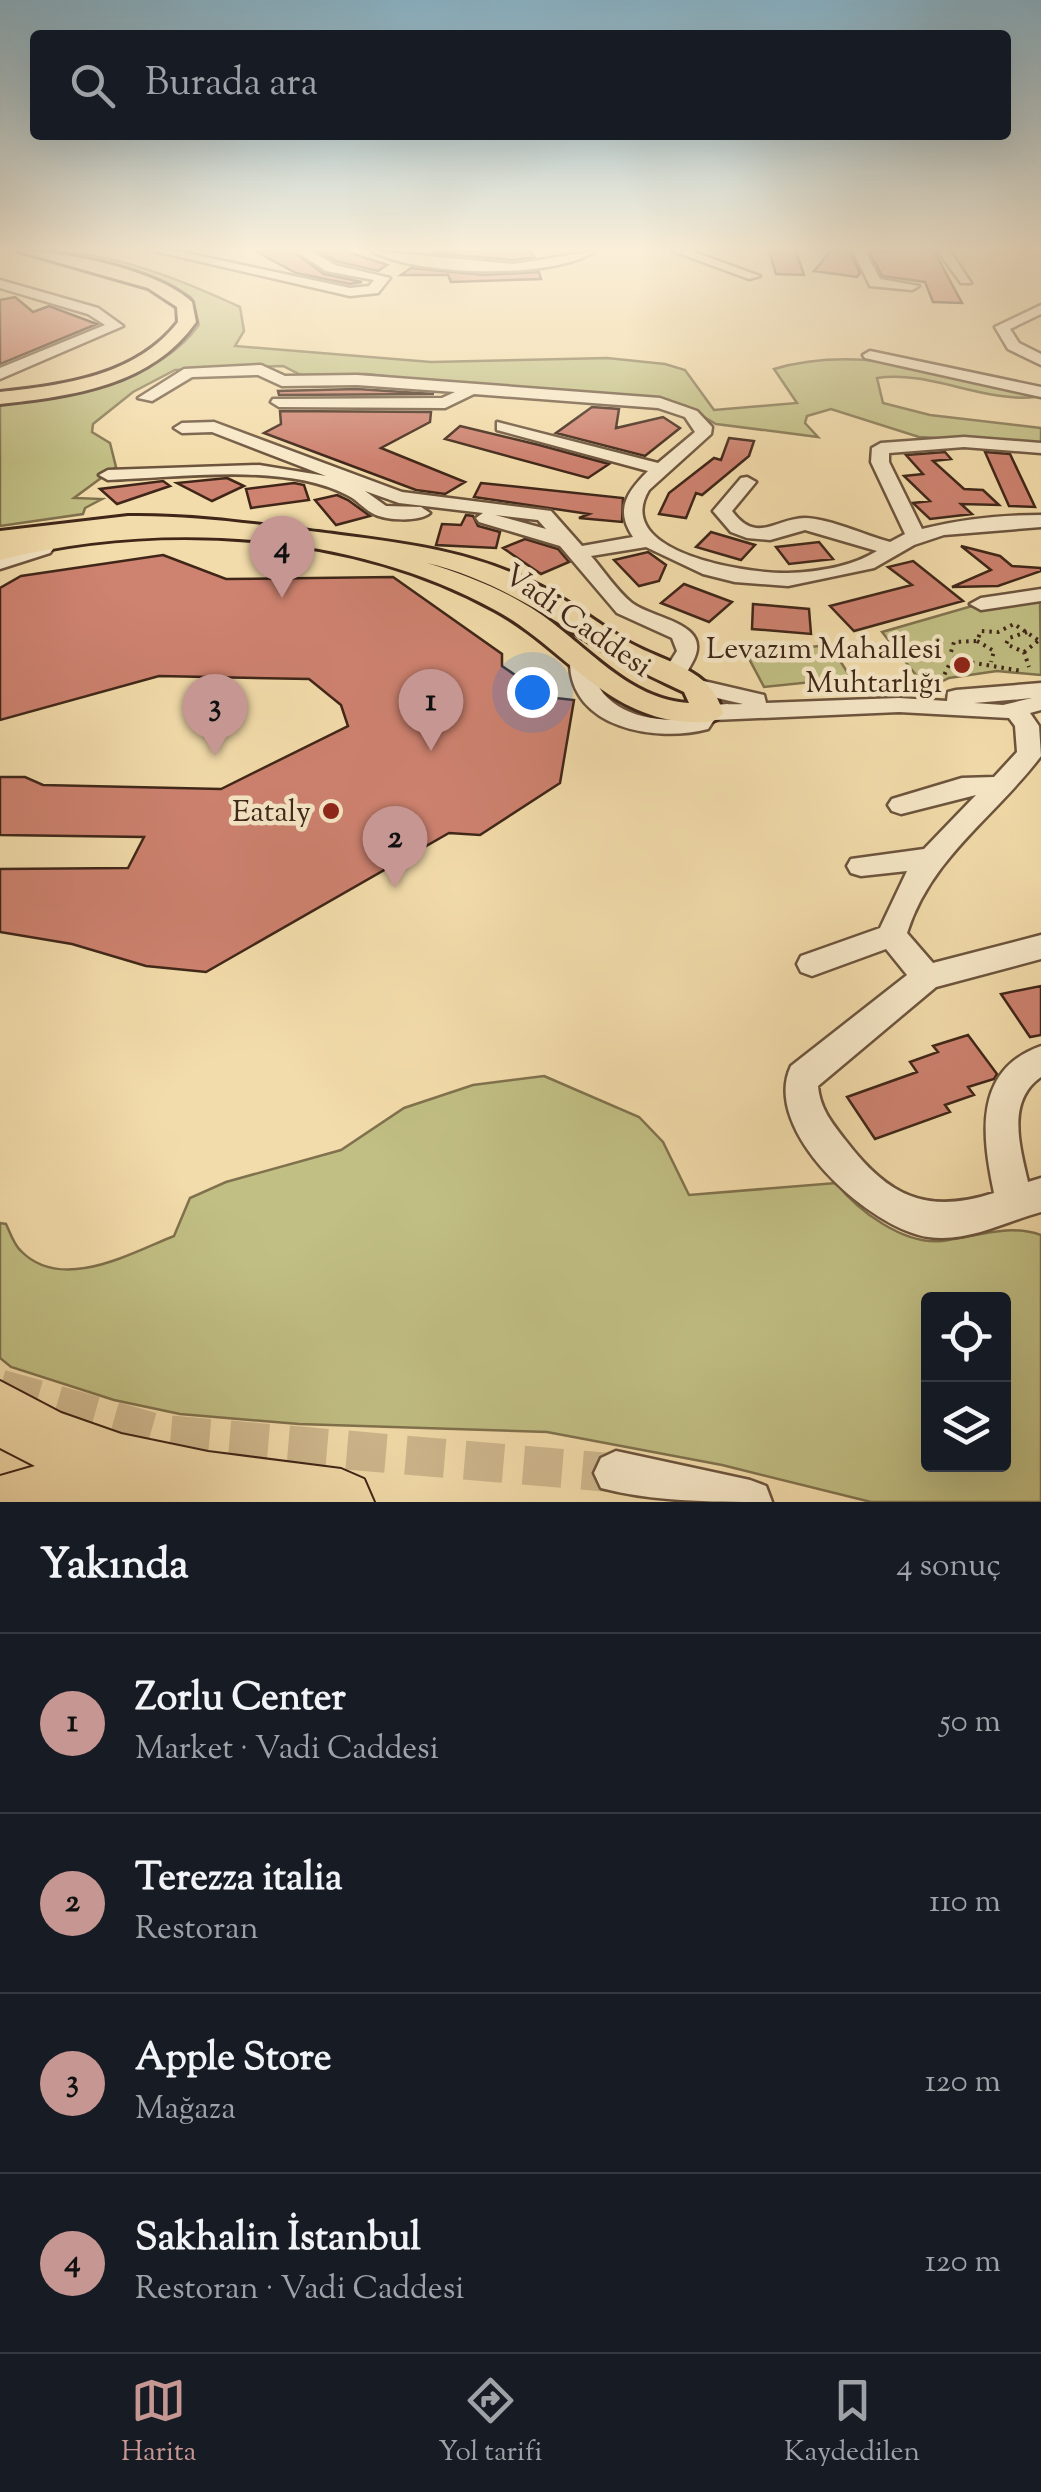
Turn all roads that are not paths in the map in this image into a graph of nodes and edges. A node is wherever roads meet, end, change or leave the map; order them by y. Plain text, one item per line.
1 (108, 321) edge
2 (174, 321) edge
3 (187, 321) edge
4 (1014, 321) edge
5 (870, 355) dead end
6 (1041, 360) edge
7 (0, 374) edge
8 (470, 391) junction
9 (1041, 392) edge
10 (0, 395) edge
11 (146, 398) dead end
12 (279, 402) dead end
13 (503, 426) dead end
14 (182, 428) dead end
15 (1041, 448) edge
16 (658, 468) junction
17 (108, 475) dead end
18 (748, 482) dead end
19 (1041, 520) edge
20 (226, 525) junction
21 (0, 528) edge
22 (96, 534) junction
23 (641, 535) junction
24 (916, 537) junction
25 (0, 538) edge
26 (576, 548) junction
27 (892, 549) junction
28 (0, 552) edge
29 (0, 562) edge
30 (1041, 595) edge
31 (981, 604) dead end
32 (581, 662) junction
33 (1041, 690) edge
34 (691, 692) junction
35 (1009, 704) edge
36 (899, 705) junction
37 (1001, 785) junction
38 (901, 805) dead end
39 (930, 858) junction
40 (862, 866) dead end
41 (892, 935) junction
42 (1041, 947) edge
43 (812, 964) dead end
44 (926, 977) junction
45 (1041, 1060) edge
46 (1027, 1198) edge
47 (0, 1412) edge
48 (616, 1473) tunnel mouth
49 (178, 1478) junction
50 (18, 1502) edge
51 (342, 1502) edge
52 (750, 1502) edge

1 - 7 street
2 - 10 main road
3 - 10 main road
4 - 6 street
5 - 9 street
8 - 11 street
8 - 12 street
8 - 16 street
13 - 16 street
14 - 26 street
15 - 24 street
16 - 23 street
17 - 26 street
18 - 27 street
19 - 24 street
20 - 21 main road
20 - 25 main road
20 - 34 main road, Vadi Caddesi
22 - 28 main road, Vadi Caddesi
22 - 29 street
22 - 32 main road, Vadi Caddesi
23 - 26 street
23 - 27 street
24 - 27 street
26 - 34 street
30 - 31 street
32 - 34 main road, Vadi Caddesi
32 - 34 street
33 - 35 street
34 - 36 street
35 - 36 street
35 - 36 street
35 - 37 street
37 - 38 street
37 - 39 street
39 - 40 street
39 - 41 street
41 - 43 street
41 - 44 street
42 - 44 street
44 - 46 street
45 - 46 street
47 - 49 highway
48 - 52 street
49 - 50 highway
49 - 51 highway

